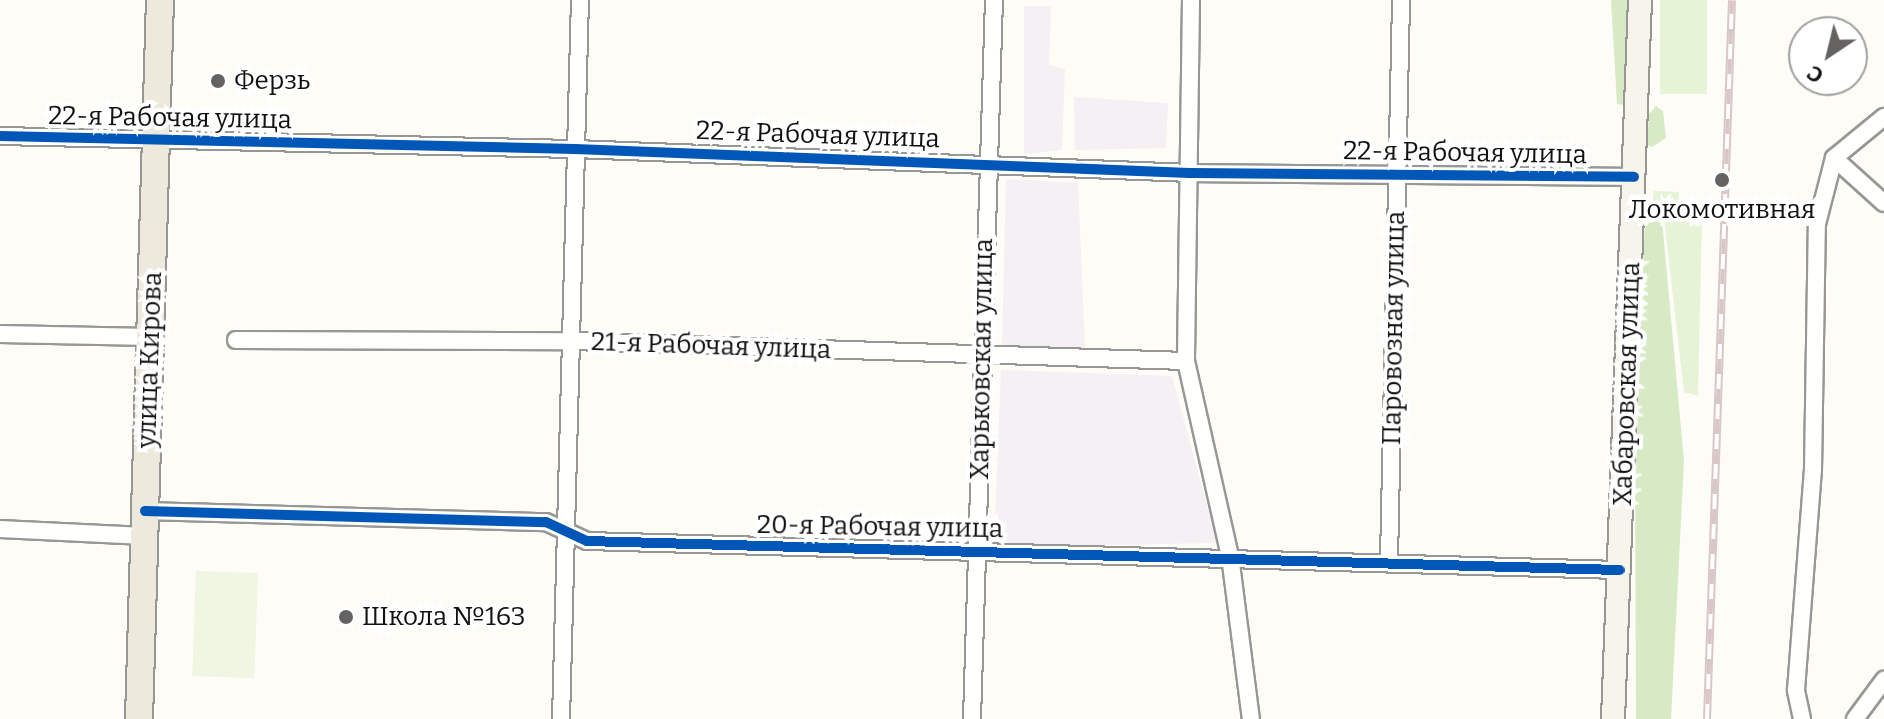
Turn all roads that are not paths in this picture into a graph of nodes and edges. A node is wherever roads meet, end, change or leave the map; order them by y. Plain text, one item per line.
1 (160, 0) edge
2 (580, 0) edge
3 (994, 0) edge
4 (1191, 0) edge
5 (1401, 0) edge
6 (1640, 0) edge
7 (1884, 117) edge
8 (0, 136) edge
9 (157, 139) junction
10 (575, 149) junction
11 (1834, 158) junction
12 (987, 163) junction
13 (1190, 173) junction
14 (1397, 173) junction
15 (1634, 177) junction
16 (1884, 203) edge
17 (0, 334) edge
18 (151, 337) junction
19 (236, 340) dead end
20 (573, 341) junction
21 (982, 356) junction
22 (1186, 361) junction
23 (145, 523) junction
24 (0, 529) edge
25 (570, 538) junction
26 (977, 551) junction
27 (1230, 556) junction
28 (1389, 560) junction
29 (1620, 570) junction
30 (1884, 680) edge
31 (139, 719) edge
32 (561, 719) edge
33 (972, 719) edge
34 (1251, 719) edge
35 (1613, 719) edge
36 (1802, 719) edge
37 (1855, 719) edge

1 - 9 main road, улица Кирова
2 - 10 street
3 - 12 street, Харьковская улица
4 - 13 street
5 - 14 street, Паровозная улица
6 - 15 main road, Хабаровская улица
7 - 11 street
8 - 9 street, 22-я Рабочая улица
9 - 10 street, 22-я Рабочая улица
9 - 18 main road, улица Кирова
10 - 12 street, 22-я Рабочая улица
10 - 20 street
11 - 16 street
11 - 36 street
12 - 13 street, 22-я Рабочая улица
12 - 21 street, Харьковская улица
13 - 14 street, 22-я Рабочая улица
13 - 22 street
14 - 15 street, 22-я Рабочая улица
14 - 28 street, Паровозная улица
15 - 29 main road, Хабаровская улица
17 - 18 street
18 - 23 main road, улица Кирова
19 - 20 street, 21-я Рабочая улица
20 - 21 street, 21-я Рабочая улица
20 - 25 street
21 - 22 street, 21-я Рабочая улица
21 - 26 street, Харьковская улица
22 - 27 street
23 - 24 street, 20-я Рабочая улица
23 - 25 street, 20-я Рабочая улица
23 - 31 main road, улица Кирова
25 - 26 street, 20-я Рабочая улица
25 - 32 street
26 - 27 street, 20-я Рабочая улица
26 - 33 street, Харьковская улица
27 - 28 street, 20-я Рабочая улица
27 - 34 street
28 - 29 street, 20-я Рабочая улица
29 - 35 main road, Хабаровская улица
30 - 37 street

